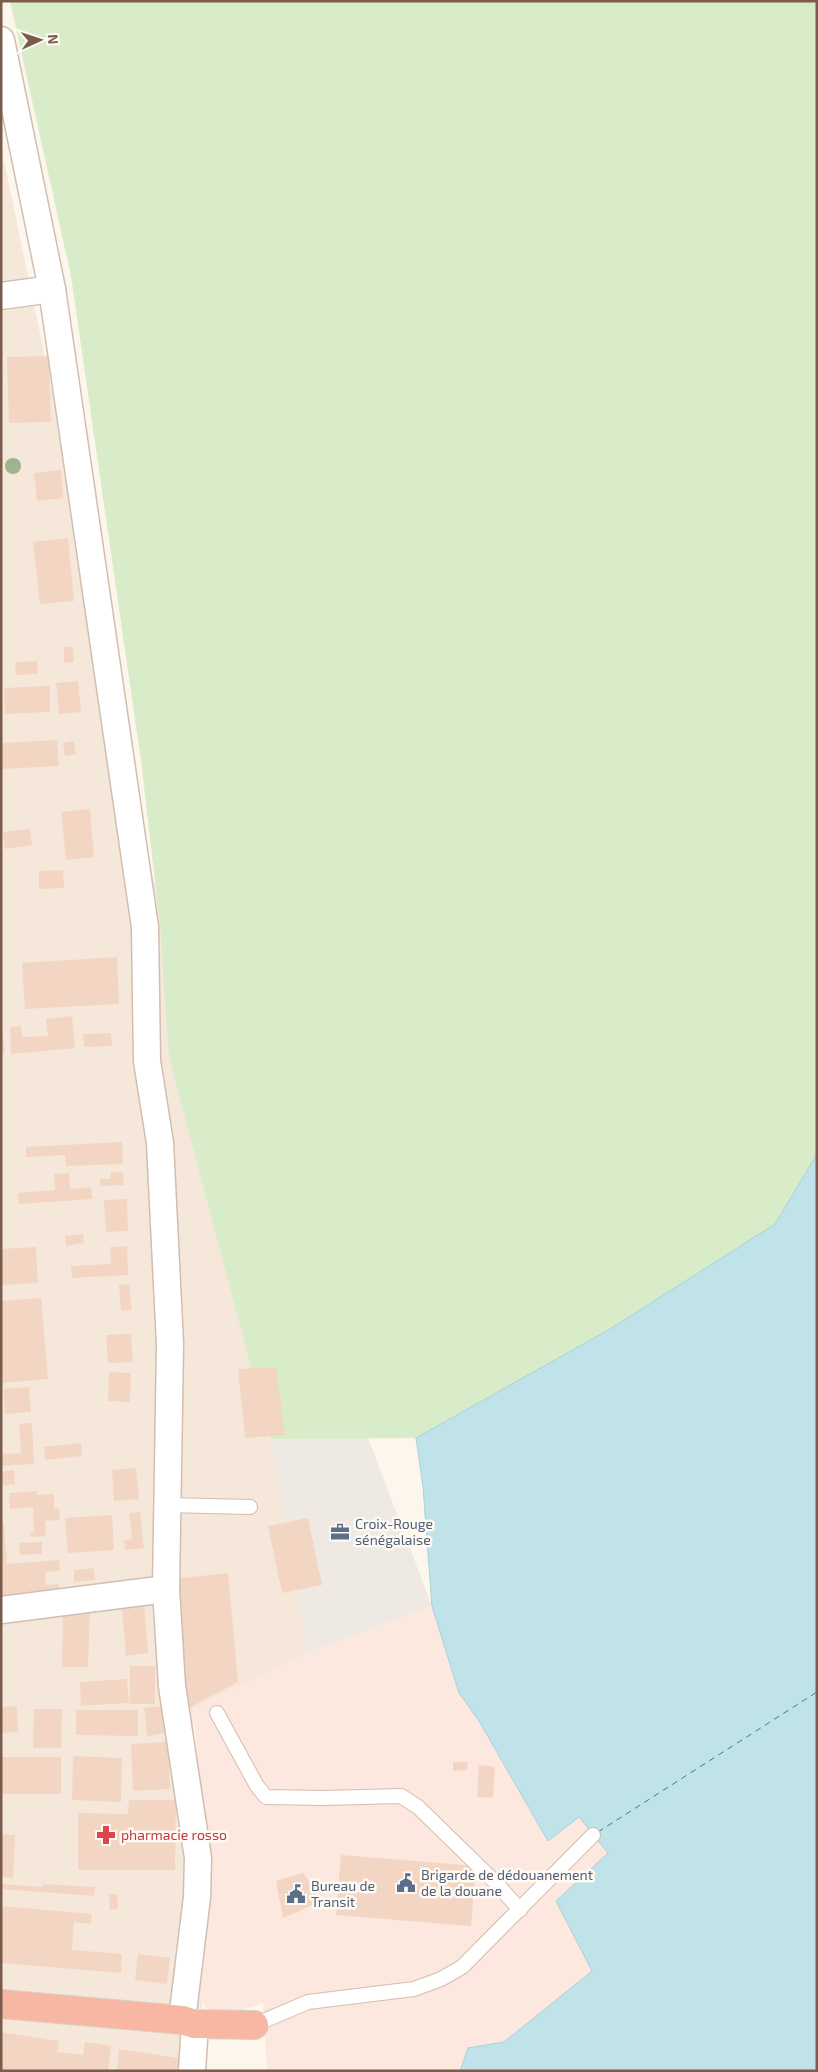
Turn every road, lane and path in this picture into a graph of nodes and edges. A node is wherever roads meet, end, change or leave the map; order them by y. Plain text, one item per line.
1 (1, 40) edge
2 (52, 289) junction
3 (1, 296) edge
4 (167, 1505) junction
5 (250, 1507) dead end
6 (166, 1589) junction
7 (1, 1610) edge
8 (217, 1713) dead end
9 (593, 1835) dead end
10 (520, 1910) junction
11 (1, 2004) edge
12 (188, 2022) junction
13 (254, 2025) joint
14 (192, 2071) edge

1 - 2 street
2 - 3 street
2 - 4 street
4 - 5 lane
4 - 6 street
6 - 7 street
6 - 12 street
8 - 10 lane
9 - 10 lane
10 - 13 lane
11 - 12 highway
12 - 13 highway
12 - 14 street

